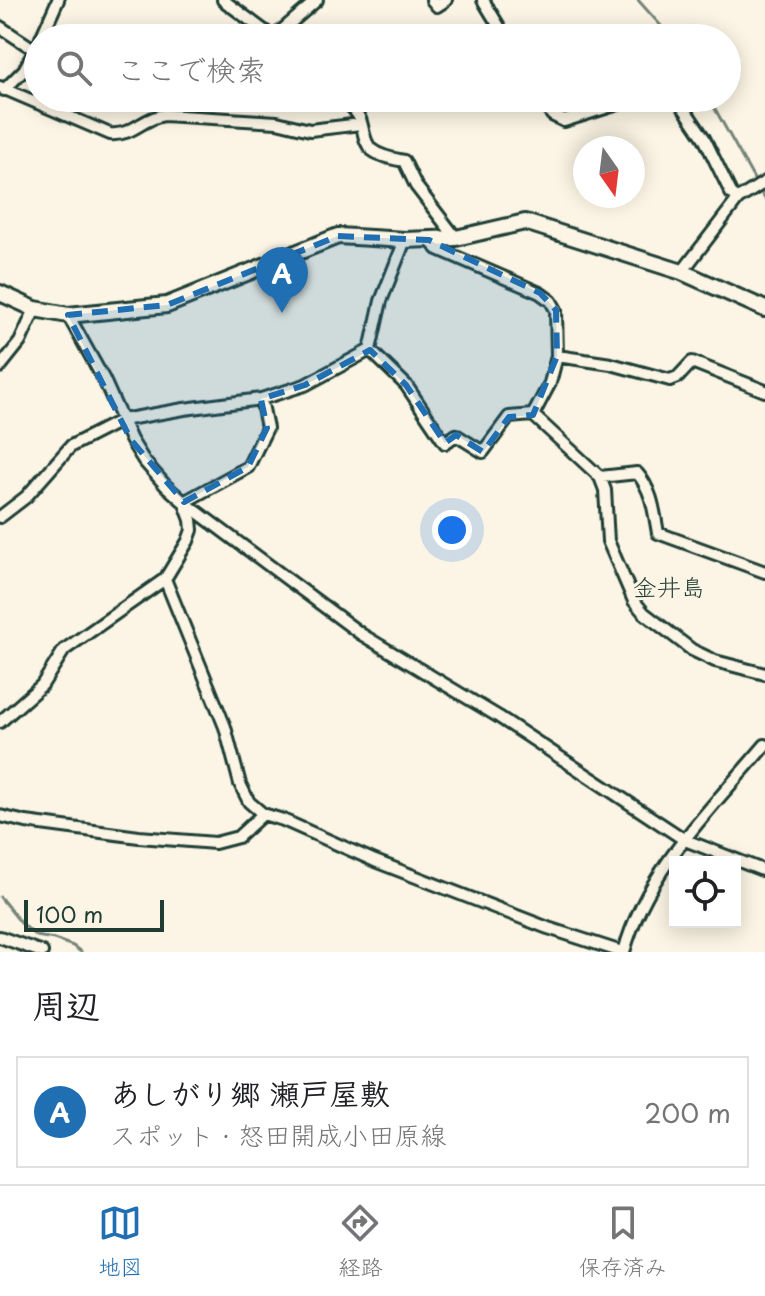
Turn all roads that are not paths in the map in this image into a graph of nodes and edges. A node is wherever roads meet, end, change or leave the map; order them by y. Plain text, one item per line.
1 (58, 0) edge
2 (223, 0) edge
3 (317, 0) edge
4 (432, 0) edge
5 (446, 0) edge
6 (483, 0) edge
7 (47, 24) edge
8 (255, 24) edge
9 (290, 24) edge
10 (498, 24) edge
11 (0, 27) edge
12 (24, 40) edge
13 (24, 70) edge
14 (2, 89) edge
15 (24, 98) edge
16 (57, 112) edge
17 (355, 112) edge
18 (550, 112) edge
19 (593, 112) edge
20 (686, 112) edge
21 (361, 124) junction
22 (765, 182) edge
23 (738, 199) junction
24 (456, 238) junction
25 (405, 240) junction
26 (429, 240) junction
27 (682, 272) junction
28 (0, 293) edge
29 (35, 309) junction
30 (765, 309) edge
31 (68, 315) junction
32 (370, 350) junction
33 (557, 356) junction
34 (0, 367) edge
35 (765, 391) edge
36 (261, 399) junction
37 (533, 415) junction
38 (122, 420) junction
39 (600, 477) junction
40 (184, 502) junction
41 (0, 517) edge
42 (765, 572) edge
43 (165, 579) junction
44 (765, 674) edge
45 (0, 722) edge
46 (765, 745) edge
47 (0, 805) edge
48 (263, 814) junction
49 (0, 816) edge
50 (685, 840) junction
51 (765, 871) edge
52 (0, 937) edge
53 (42, 952) edge
54 (623, 952) edge

1 - 7 street
2 - 8 street
3 - 9 street
4 - 5 street
6 - 10 street
11 - 12 street
13 - 14 street
14 - 15 street
16 - 21 street
17 - 21 street
18 - 19 street
20 - 23 street
21 - 24 street
22 - 23 street
23 - 27 street
24 - 26 main road
24 - 27 main road
25 - 26 main road
25 - 31 main road
25 - 32 street
26 - 33 street
27 - 30 main road
28 - 29 main road
29 - 31 main road
29 - 34 street
31 - 38 street
32 - 36 street
32 - 37 street
33 - 35 street
33 - 37 street
36 - 38 street
36 - 40 street
37 - 39 street
38 - 40 street
38 - 41 street
39 - 42 street
39 - 44 street
40 - 43 street
40 - 50 street
43 - 45 street
43 - 48 street
46 - 50 street
47 - 49 street
48 - 49 street
48 - 54 street
50 - 51 street
50 - 54 street
52 - 53 street

